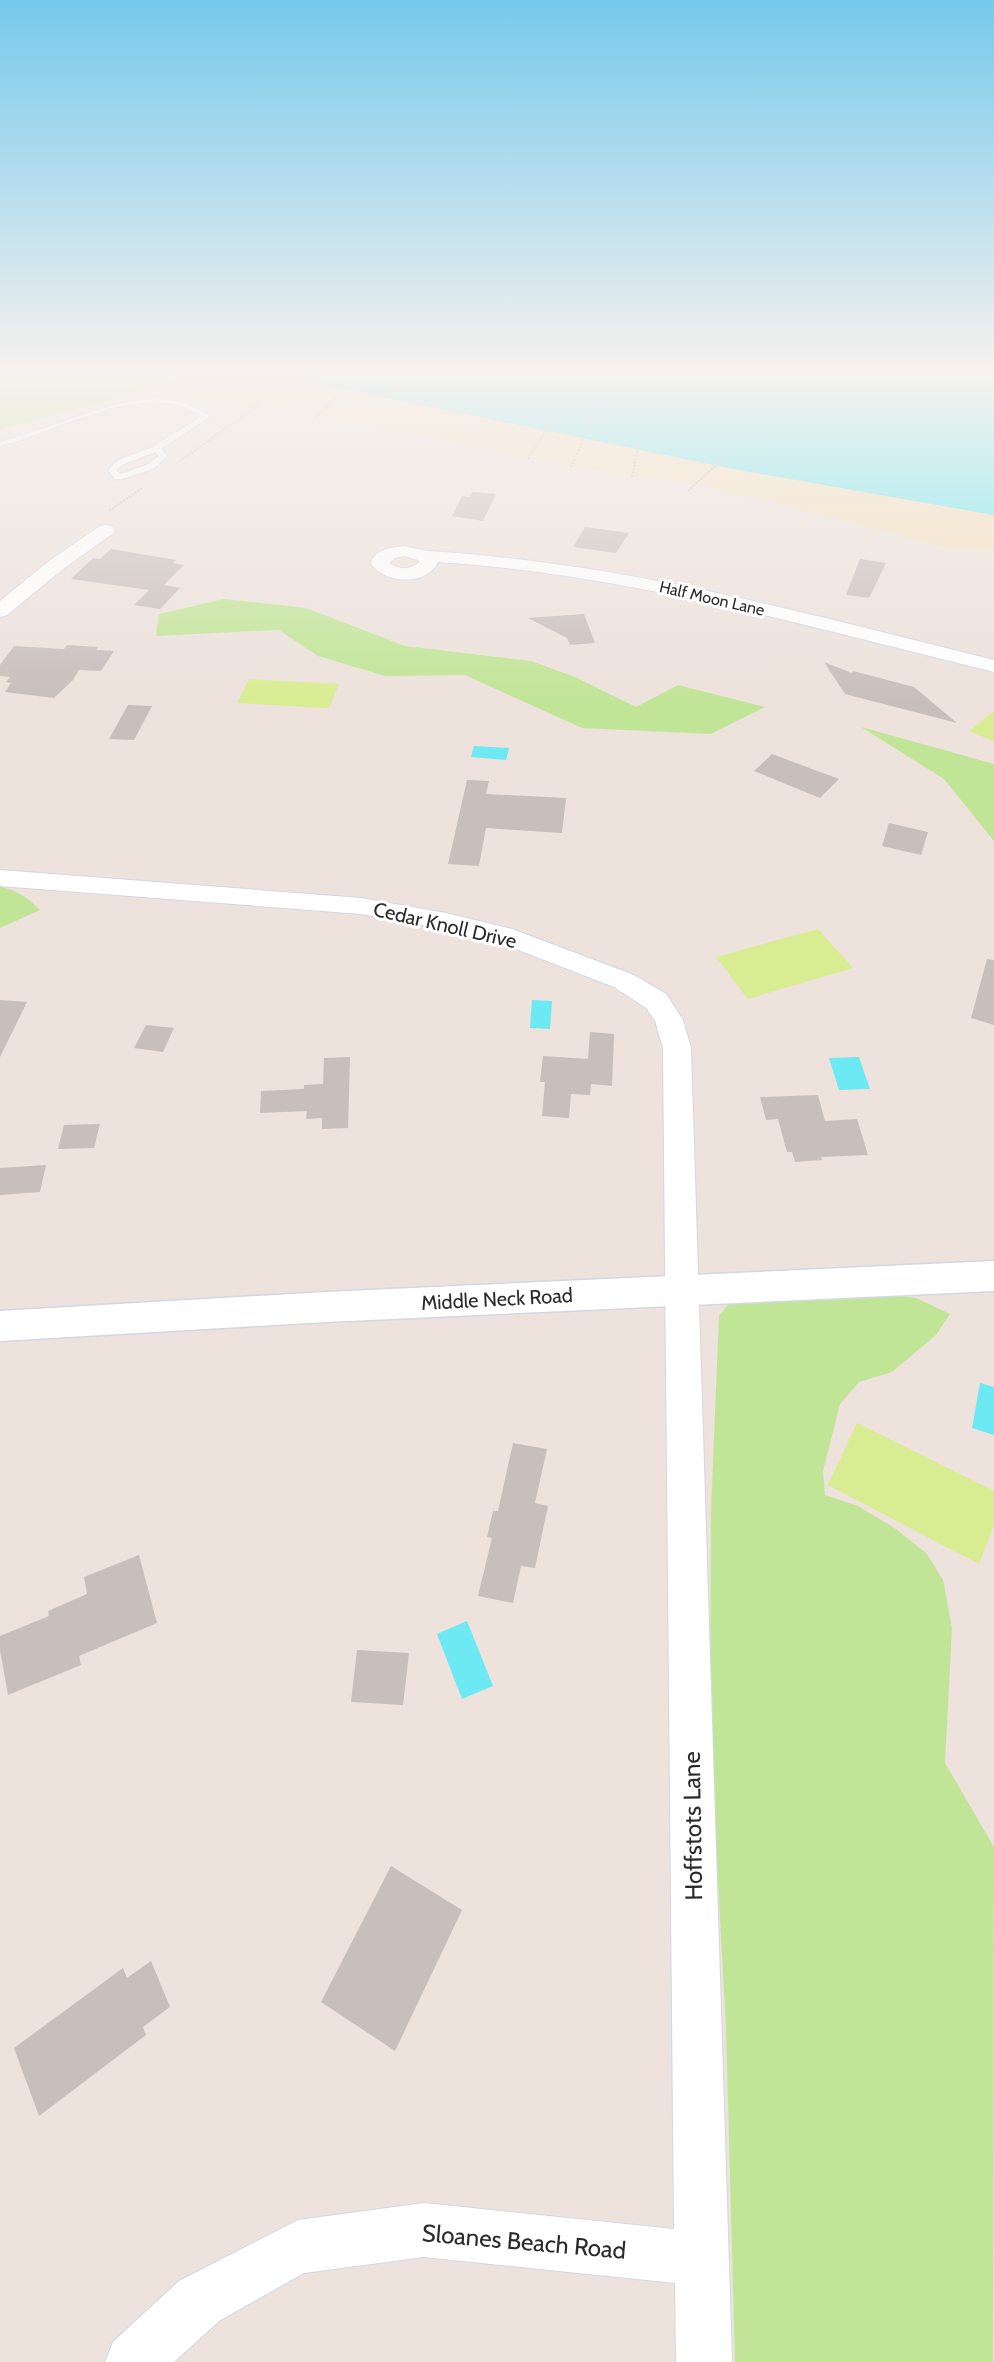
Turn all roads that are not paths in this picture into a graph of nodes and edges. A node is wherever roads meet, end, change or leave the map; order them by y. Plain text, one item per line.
1 (115, 481) edge
2 (112, 487) dead end
3 (105, 523) road end
4 (426, 556) dead end
5 (0, 611) edge
6 (994, 666) edge
7 (0, 878) edge
8 (994, 1276) edge
9 (682, 1290) junction
10 (0, 1326) edge
11 (701, 2259) junction
12 (133, 2362) edge
13 (704, 2362) edge

1 - 2 lane
3 - 5 street
4 - 6 street, Half Moon Lane
7 - 9 street, Cedar Knoll Drive
8 - 9 street, Middle Neck Road
9 - 10 street, Middle Neck Road
9 - 11 street, Hoffstots Lane
11 - 12 street, Sloanes Beach Road
11 - 13 street, Hoffstots Lane

